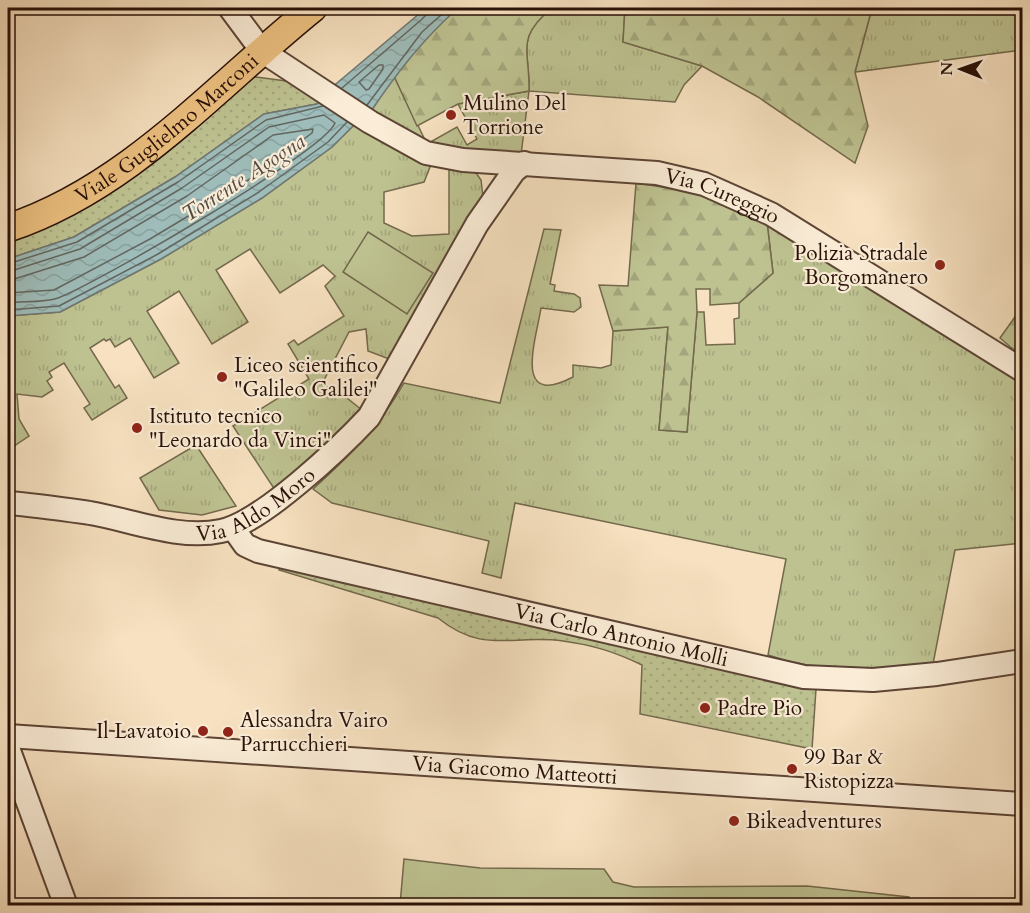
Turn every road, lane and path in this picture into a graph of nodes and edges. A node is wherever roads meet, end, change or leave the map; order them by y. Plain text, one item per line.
1 (230, 8) edge
2 (313, 8) edge
3 (262, 51) junction
4 (485, 161) junction
5 (524, 163) junction
6 (477, 224) junction
7 (8, 228) edge
8 (1023, 370) edge
9 (8, 503) edge
10 (233, 528) junction
11 (1023, 661) edge
12 (8, 734) edge
13 (1023, 804) edge
14 (66, 906) edge

1 - 3 street
2 - 3 main road, Viale Guglielmo Marconi
3 - 4 street, Via Cureggio
3 - 7 main road, Viale Guglielmo Marconi
4 - 5 street, Via Cureggio
4 - 6 street, Via Aldo Moro
5 - 6 street, Via Aldo Moro
5 - 8 street, Via Cureggio
6 - 10 street, Via Aldo Moro
9 - 10 street, Via Aldo Moro
10 - 11 street, Via Carlo Antonio Molli
12 - 13 street, Via Giacomo Matteotti
12 - 14 street

